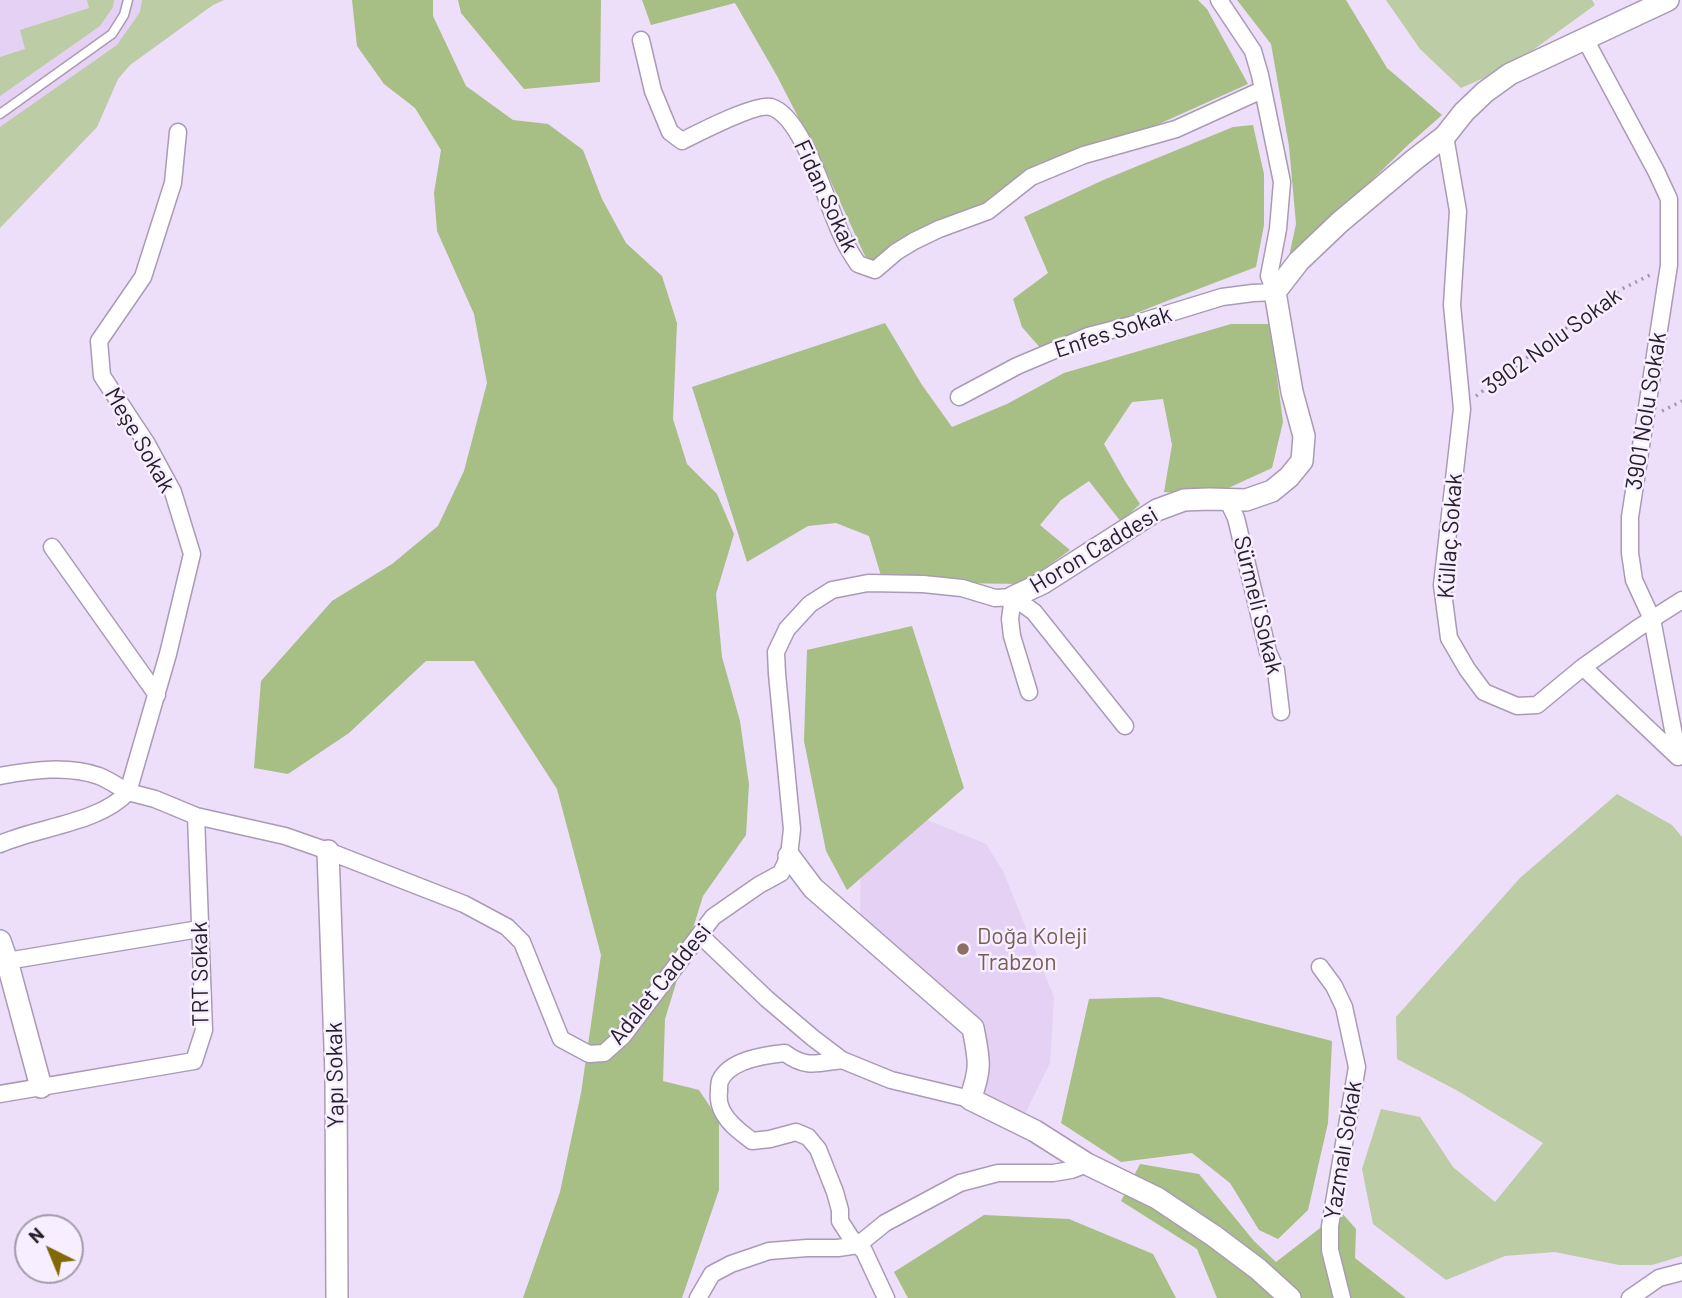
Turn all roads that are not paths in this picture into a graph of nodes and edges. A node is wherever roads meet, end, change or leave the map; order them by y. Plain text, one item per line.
1 (128, 0) edge
2 (1219, 0) edge
3 (1668, 0) edge
4 (1585, 39) junction
5 (640, 40) dead end
6 (1262, 90) junction
7 (0, 114) edge
8 (178, 132) dead end
9 (1445, 136) junction
10 (1675, 262) edge
11 (1275, 292) junction
12 (959, 397) dead end
13 (1227, 499) junction
14 (52, 547) dead end
15 (1013, 597) junction
16 (1682, 600) edge
17 (1652, 619) junction
18 (1583, 667) junction
19 (1028, 692) dead end
20 (157, 695) junction
21 (1281, 712) dead end
22 (1125, 726) dead end
23 (1680, 758) edge
24 (0, 776) edge
25 (128, 792) junction
26 (196, 816) junction
27 (0, 844) edge
28 (328, 851) junction
29 (789, 856) junction
30 (199, 929) junction
31 (700, 935) junction
32 (4, 951) edge
33 (1321, 967) dead end
34 (842, 1060) junction
35 (41, 1087) junction
36 (0, 1094) edge
37 (970, 1099) junction
38 (1087, 1164) junction
39 (858, 1245) junction
40 (1682, 1272) edge
41 (337, 1298) edge
42 (698, 1298) edge
43 (886, 1298) edge
44 (1290, 1298) edge
45 (1342, 1298) edge
46 (1630, 1298) edge

1 - 7 lane
2 - 6 street
3 - 4 street
4 - 9 street
4 - 10 street, 3901 Nolu Sokak
5 - 6 street, Fidan Sokak
6 - 11 street
8 - 20 street, Meşe Sokak
9 - 11 street
9 - 18 street, Küllaç Sokak
10 - 17 street, 3901 Nolu Sokak
11 - 12 street, Enfes Sokak
11 - 13 street, Horon Caddesi
13 - 15 street, Horon Caddesi
13 - 21 street, Sürmeli Sokak
14 - 20 street
15 - 19 street
15 - 22 street
15 - 29 street, Horon Caddesi
16 - 17 street, Küllaç Sokak
17 - 18 street, Küllaç Sokak
17 - 23 street, 3901 Nolu Sokak
18 - 23 street
20 - 25 street, Meşe Sokak
24 - 25 street
25 - 26 street, Adalet Caddesi
25 - 27 street
26 - 28 street, Adalet Caddesi
26 - 30 street, TRT Sokak
28 - 31 street, Adalet Caddesi
28 - 41 street, Yapı Sokak
29 - 31 street, Adalet Caddesi
29 - 37 street
30 - 32 street
30 - 35 street, TRT Sokak
31 - 34 street
32 - 35 street
33 - 45 street, Yazmalı Sokak
34 - 37 street
34 - 39 street
35 - 36 street, TRT Sokak
37 - 38 street
38 - 39 street
38 - 44 street
39 - 42 street
39 - 43 street
40 - 46 street

